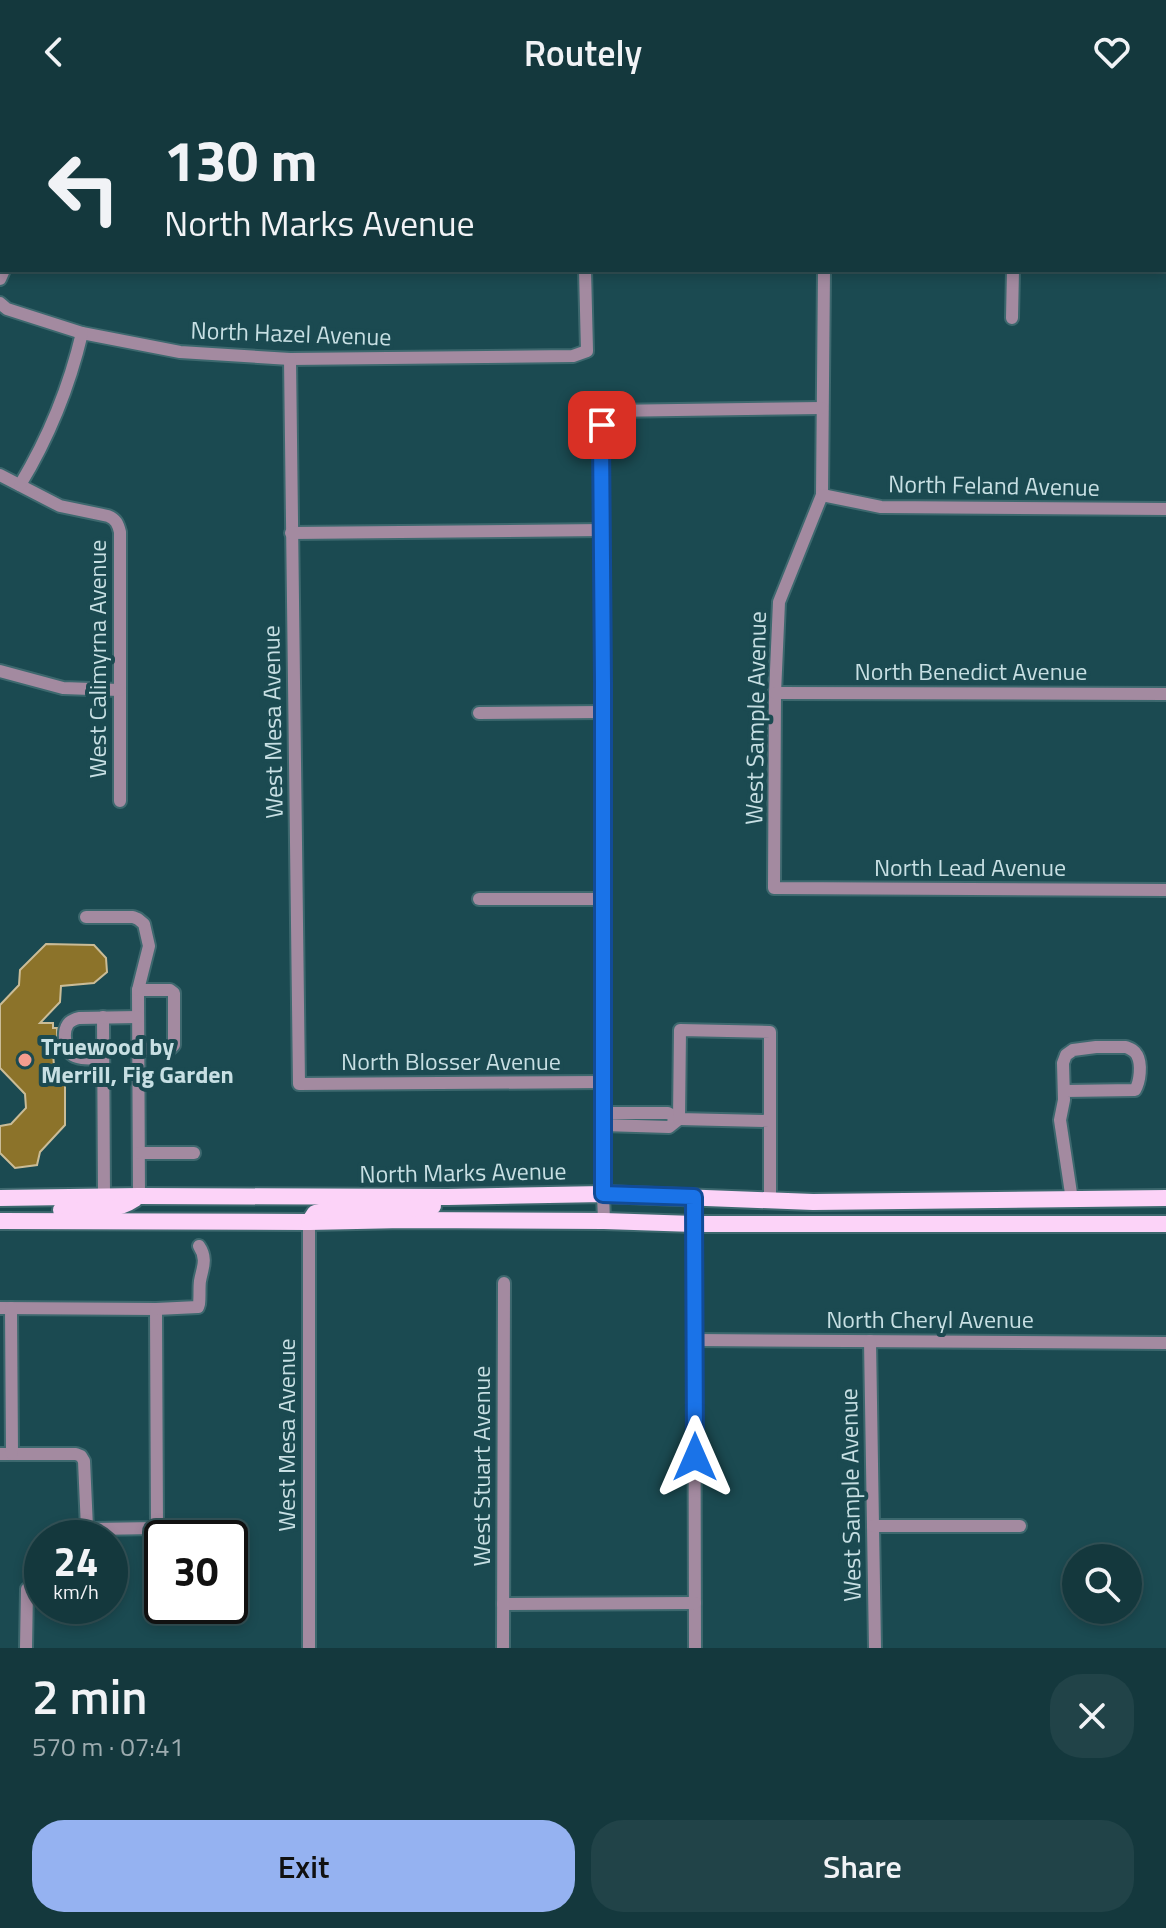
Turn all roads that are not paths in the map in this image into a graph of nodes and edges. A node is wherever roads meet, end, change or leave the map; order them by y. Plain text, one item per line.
1 (585, 272) edge
2 (824, 272) edge
3 (1013, 272) edge
4 (0, 303) edge
5 (1012, 318) dead end
6 (82, 333) junction
7 (290, 359) junction
8 (822, 408) junction
9 (0, 475) edge
10 (20, 485) junction
11 (822, 495) junction
12 (1166, 509) edge
13 (603, 530) junction
14 (291, 533) junction
15 (0, 671) edge
16 (119, 690) junction
17 (775, 693) junction
18 (1166, 694) edge
19 (603, 712) junction
20 (479, 713) dead end
21 (120, 801) dead end
22 (774, 888) joint
23 (1166, 890) edge
24 (479, 899) dead end
25 (603, 899) junction
26 (86, 917) dead end
27 (138, 990) junction
28 (103, 1017) junction
29 (138, 1017) junction
30 (138, 1049) junction
31 (103, 1058) junction
32 (603, 1082) junction
33 (299, 1084) joint
34 (1065, 1091) junction
35 (603, 1119) junction
36 (679, 1119) junction
37 (769, 1121) junction
38 (139, 1153) junction
39 (194, 1153) dead end
40 (603, 1194) junction
41 (139, 1196) junction
42 (104, 1197) junction
43 (448, 1197) junction
44 (694, 1197) junction
45 (0, 1198) edge
46 (1166, 1198) edge
47 (770, 1200) junction
48 (1072, 1200) junction
49 (5, 1221) edge
50 (604, 1221) junction
51 (199, 1222) junction
52 (309, 1222) junction
53 (694, 1224) junction
54 (1166, 1224) edge
55 (504, 1283) dead end
56 (6, 1308) edge
57 (156, 1309) junction
58 (695, 1340) junction
59 (870, 1341) junction
60 (1166, 1343) edge
61 (6, 1454) edge
62 (157, 1520) edge
63 (873, 1526) junction
64 (1020, 1526) dead end
65 (144, 1528) edge
66 (695, 1603) junction
67 (503, 1604) junction
68 (26, 1624) edge
69 (26, 1648) edge
70 (309, 1648) edge
71 (503, 1648) edge
72 (695, 1648) edge
73 (875, 1648) edge

1 - 7 street, North Hazel Avenue
2 - 8 street, West Sample Avenue
3 - 5 street
4 - 6 street, North Hazel Avenue
6 - 7 street, North Hazel Avenue
6 - 10 street
7 - 14 street, West Mesa Avenue
8 - 11 street, West Sample Avenue
8 - 13 street
9 - 10 street
10 - 16 street, West Calimyrna Avenue
11 - 12 street, North Feland Avenue
11 - 17 street, West Sample Avenue
13 - 14 street
13 - 19 street
14 - 33 street, West Mesa Avenue
15 - 16 street
16 - 21 street, West Calimyrna Avenue
17 - 18 street, North Benedict Avenue
17 - 22 street, West Sample Avenue
19 - 20 street
19 - 25 street
22 - 23 street, North Lead Avenue
24 - 25 street
25 - 32 street
26 - 27 street
27 - 29 street
27 - 30 street
28 - 29 street
28 - 31 street
28 - 31 street
29 - 30 street
30 - 38 street
31 - 42 street
32 - 33 street, North Blosser Avenue
32 - 35 street
34 - 34 street
34 - 48 street
35 - 36 street
35 - 40 street
36 - 37 street
36 - 37 street
37 - 47 street
38 - 39 street
38 - 41 street
40 - 43 main road, North Marks Avenue
40 - 44 main road, North Marks Avenue
40 - 50 street
41 - 42 main road, North Marks Avenue
41 - 43 main road, North Marks Avenue
41 - 49 main road
42 - 45 main road, North Marks Avenue
43 - 52 main road
44 - 47 main road, North Marks Avenue
44 - 53 street
46 - 48 main road, North Marks Avenue
47 - 48 main road, North Marks Avenue
49 - 51 main road, North Marks Avenue
50 - 52 main road, North Marks Avenue
50 - 53 main road, North Marks Avenue
51 - 52 main road, North Marks Avenue
51 - 57 street
52 - 70 street, West Mesa Avenue
53 - 54 main road, North Marks Avenue
53 - 58 street
55 - 67 street, West Stuart Avenue
56 - 57 street
56 - 61 street
57 - 62 street
58 - 59 street, North Cheryl Avenue
58 - 66 street
59 - 60 street, North Cheryl Avenue
59 - 63 street, West Sample Avenue
61 - 65 street
63 - 64 street
63 - 73 street, West Sample Avenue
66 - 67 street
66 - 72 street
67 - 71 street, West Stuart Avenue
68 - 69 street

